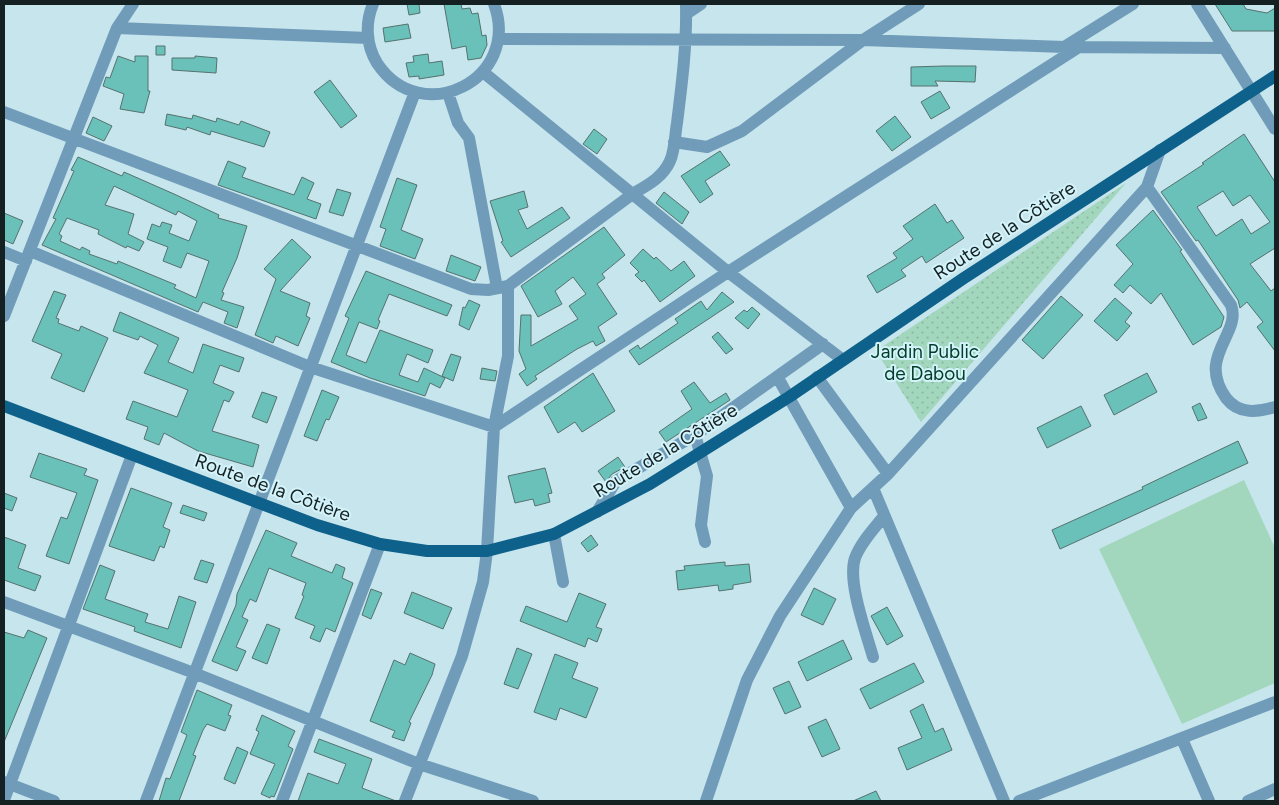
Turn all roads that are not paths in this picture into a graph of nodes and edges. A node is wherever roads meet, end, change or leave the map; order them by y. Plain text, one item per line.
1 (133, 4) edge
2 (373, 4) edge
3 (494, 4) edge
4 (701, 4) edge
5 (919, 4) edge
6 (1133, 4) edge
7 (1197, 4) edge
8 (686, 9) edge
9 (117, 28) junction
10 (368, 38) junction
11 (499, 38) junction
12 (864, 40) junction
13 (687, 41) junction
14 (1064, 47) junction
15 (1079, 47) junction
16 (1225, 48) junction
17 (483, 72) junction
18 (1275, 76) edge
19 (1253, 91) junction
20 (415, 92) junction
21 (448, 93) junction
22 (4, 112) edge
23 (1275, 129) edge
24 (74, 138) junction
25 (674, 142) junction
26 (1160, 150) junction
27 (1147, 187) junction
28 (634, 193) junction
29 (358, 246) junction
30 (4, 252) edge
31 (28, 256) junction
32 (728, 272) junction
33 (502, 287) junction
34 (4, 316) edge
35 (823, 344) junction
36 (842, 360) junction
37 (310, 367) junction
38 (817, 376) junction
39 (778, 378) junction
40 (789, 396) junction
41 (4, 406) edge
42 (1275, 407) edge
43 (494, 427) junction
44 (696, 435) junction
45 (132, 454) junction
46 (700, 454) junction
47 (642, 467) junction
48 (888, 474) junction
49 (650, 484) junction
50 (873, 488) junction
51 (260, 504) junction
52 (851, 508) junction
53 (597, 512) junction
54 (884, 516) junction
55 (554, 534) junction
56 (705, 542) dead end
57 (380, 544) junction
58 (487, 551) junction
59 (563, 582) dead end
60 (4, 602) edge
61 (69, 625) junction
62 (872, 657) dead end
63 (194, 672) junction
64 (1275, 702) edge
65 (314, 720) junction
66 (1182, 739) junction
67 (419, 764) junction
68 (7, 783) edge
69 (1275, 789) edge
70 (4, 800) edge
71 (54, 801) edge
72 (146, 801) edge
73 (282, 801) edge
74 (405, 801) edge
75 (533, 801) edge
76 (706, 801) edge
77 (1004, 801) edge
78 (1019, 801) edge
79 (1209, 801) edge
80 (1248, 801) edge

1 - 9 street
2 - 10 street
3 - 11 street
4 - 8 street
5 - 12 street
6 - 14 street
7 - 16 street
8 - 13 street
9 - 10 street
9 - 24 street
10 - 20 street
11 - 13 street
11 - 17 street
12 - 13 street
12 - 14 street
12 - 25 street
13 - 25 street
14 - 15 street
15 - 16 street
15 - 32 street
16 - 19 street
17 - 21 street
17 - 28 street
18 - 19 main road, Route de la Côtière
19 - 23 street
19 - 26 main road, Route de la Côtière
20 - 21 street
20 - 29 street
21 - 33 street
22 - 24 street
24 - 29 street
24 - 31 street
25 - 28 street
26 - 27 street
26 - 36 main road, Route de la Côtière
27 - 42 street
27 - 48 street
28 - 32 street
28 - 33 street
29 - 33 street
29 - 37 street
30 - 31 street
31 - 34 street
31 - 37 street
32 - 35 street
32 - 43 street
33 - 43 street
35 - 36 street
35 - 39 street
36 - 38 main road, Route de la Côtière
37 - 43 street
37 - 51 street
38 - 40 main road, Route de la Côtière
38 - 48 street
39 - 40 street
39 - 44 street
40 - 46 main road, Route de la Côtière
40 - 52 street
41 - 45 main road, Route de la Côtière
43 - 58 street
44 - 46 street
44 - 47 street
45 - 51 main road, Route de la Côtière
45 - 61 street
46 - 49 main road, Route de la Côtière
46 - 56 street
47 - 49 street
47 - 53 street
48 - 50 street
49 - 53 main road, Route de la Côtière
50 - 52 street
50 - 54 street
51 - 57 main road, Route de la Côtière
51 - 63 street
52 - 76 street
53 - 55 main road, Route de la Côtière
54 - 62 street
54 - 77 street
55 - 58 main road, Route de la Côtière
55 - 59 street
57 - 58 main road, Route de la Côtière
57 - 65 street
58 - 67 street
60 - 61 street
61 - 63 street
61 - 68 street
63 - 65 street
63 - 72 street
64 - 66 street
65 - 67 street
65 - 73 street
66 - 78 street
66 - 79 street
67 - 74 street
67 - 75 street
68 - 70 street
68 - 71 street
69 - 80 street

